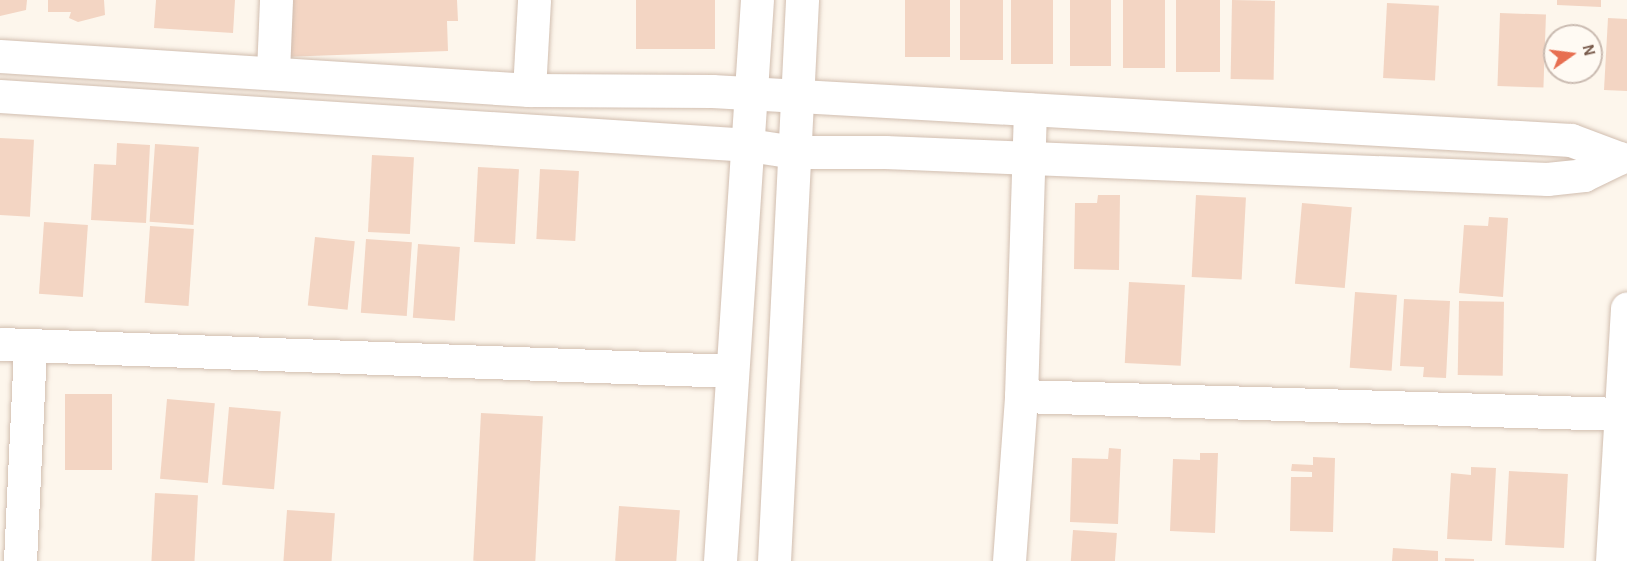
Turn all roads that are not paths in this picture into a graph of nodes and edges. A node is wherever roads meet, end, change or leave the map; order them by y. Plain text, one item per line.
1 (276, 0) edge
2 (534, 0) edge
3 (757, 0) edge
4 (802, 0) edge
5 (0, 56) edge
6 (273, 72) junction
7 (529, 90) junction
8 (0, 96) edge
9 (753, 96) junction
10 (796, 99) junction
11 (1030, 109) junction
12 (749, 145) junction
13 (794, 152) junction
14 (1623, 158) edge
15 (1026, 159) junction
16 (1627, 308) edge
17 (15, 345) edge
18 (732, 372) junction
19 (1021, 396) junction
20 (1622, 414) junction
21 (20, 561) edge
22 (720, 561) edge
23 (774, 561) edge
24 (1009, 561) edge
25 (1612, 561) edge

1 - 6 street
2 - 7 street
3 - 9 street
4 - 10 street
5 - 6 street
6 - 7 street
7 - 9 street
8 - 12 street
9 - 10 street
9 - 12 street
10 - 11 street
10 - 13 street
11 - 14 street
11 - 15 street
12 - 13 street
12 - 18 street
13 - 15 street
13 - 23 street
14 - 15 street
15 - 19 street
16 - 20 street
17 - 18 street
17 - 21 street
18 - 22 street
19 - 20 street
19 - 24 street
20 - 25 street

